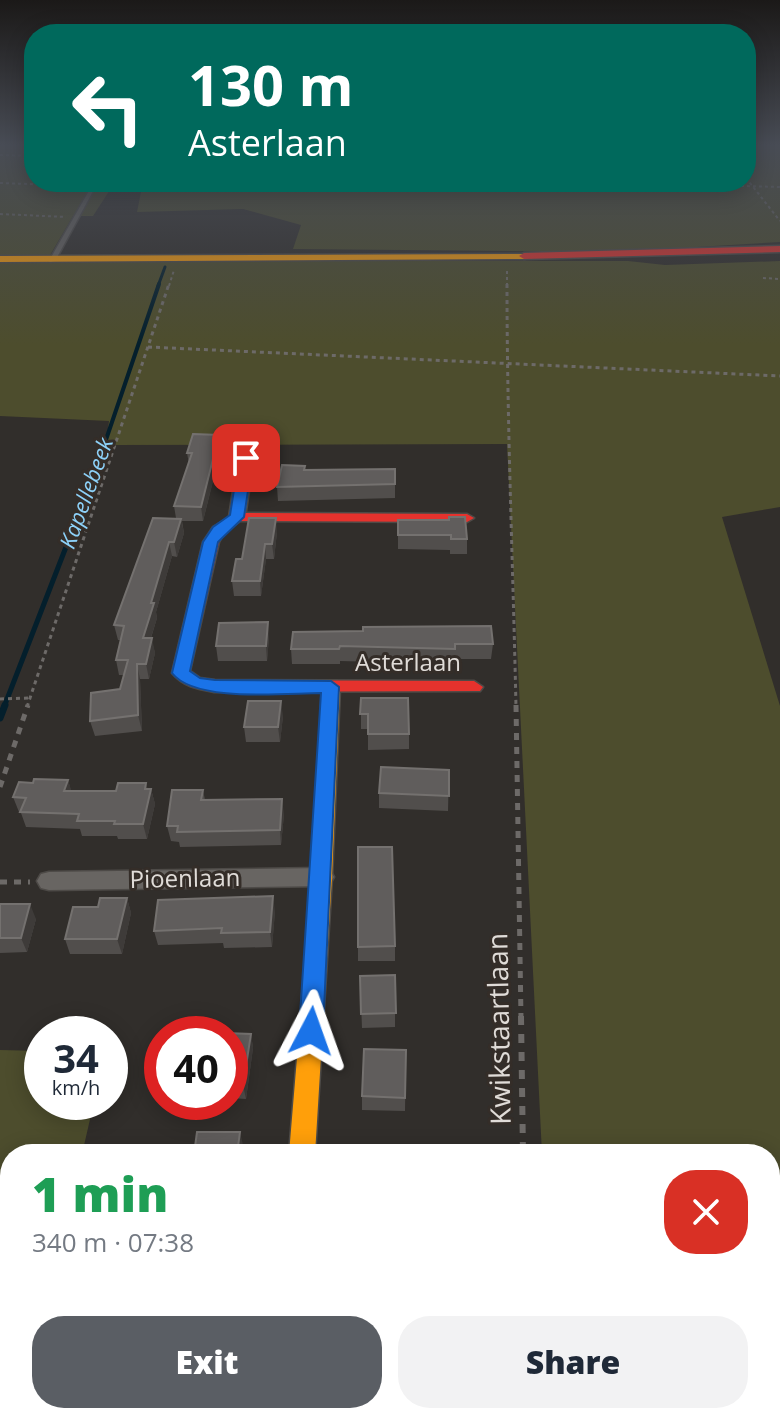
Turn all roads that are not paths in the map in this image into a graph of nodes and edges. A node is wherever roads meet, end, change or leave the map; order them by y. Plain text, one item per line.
1 (81, 211) edge
2 (780, 251) edge
3 (0, 259) edge
4 (52, 261) junction
5 (246, 458) dead end
6 (237, 517) junction
7 (467, 518) edge
8 (331, 687) junction
9 (474, 687) dead end
10 (322, 877) junction
11 (49, 881) road end
12 (303, 1144) edge

1 - 4 lane
2 - 4 main road
3 - 4 main road
5 - 6 street
6 - 7 main road
6 - 8 main road, Asterlaan
8 - 9 main road, Asterlaan
8 - 10 main road
10 - 11 street, Pioenlaan
10 - 12 main road

